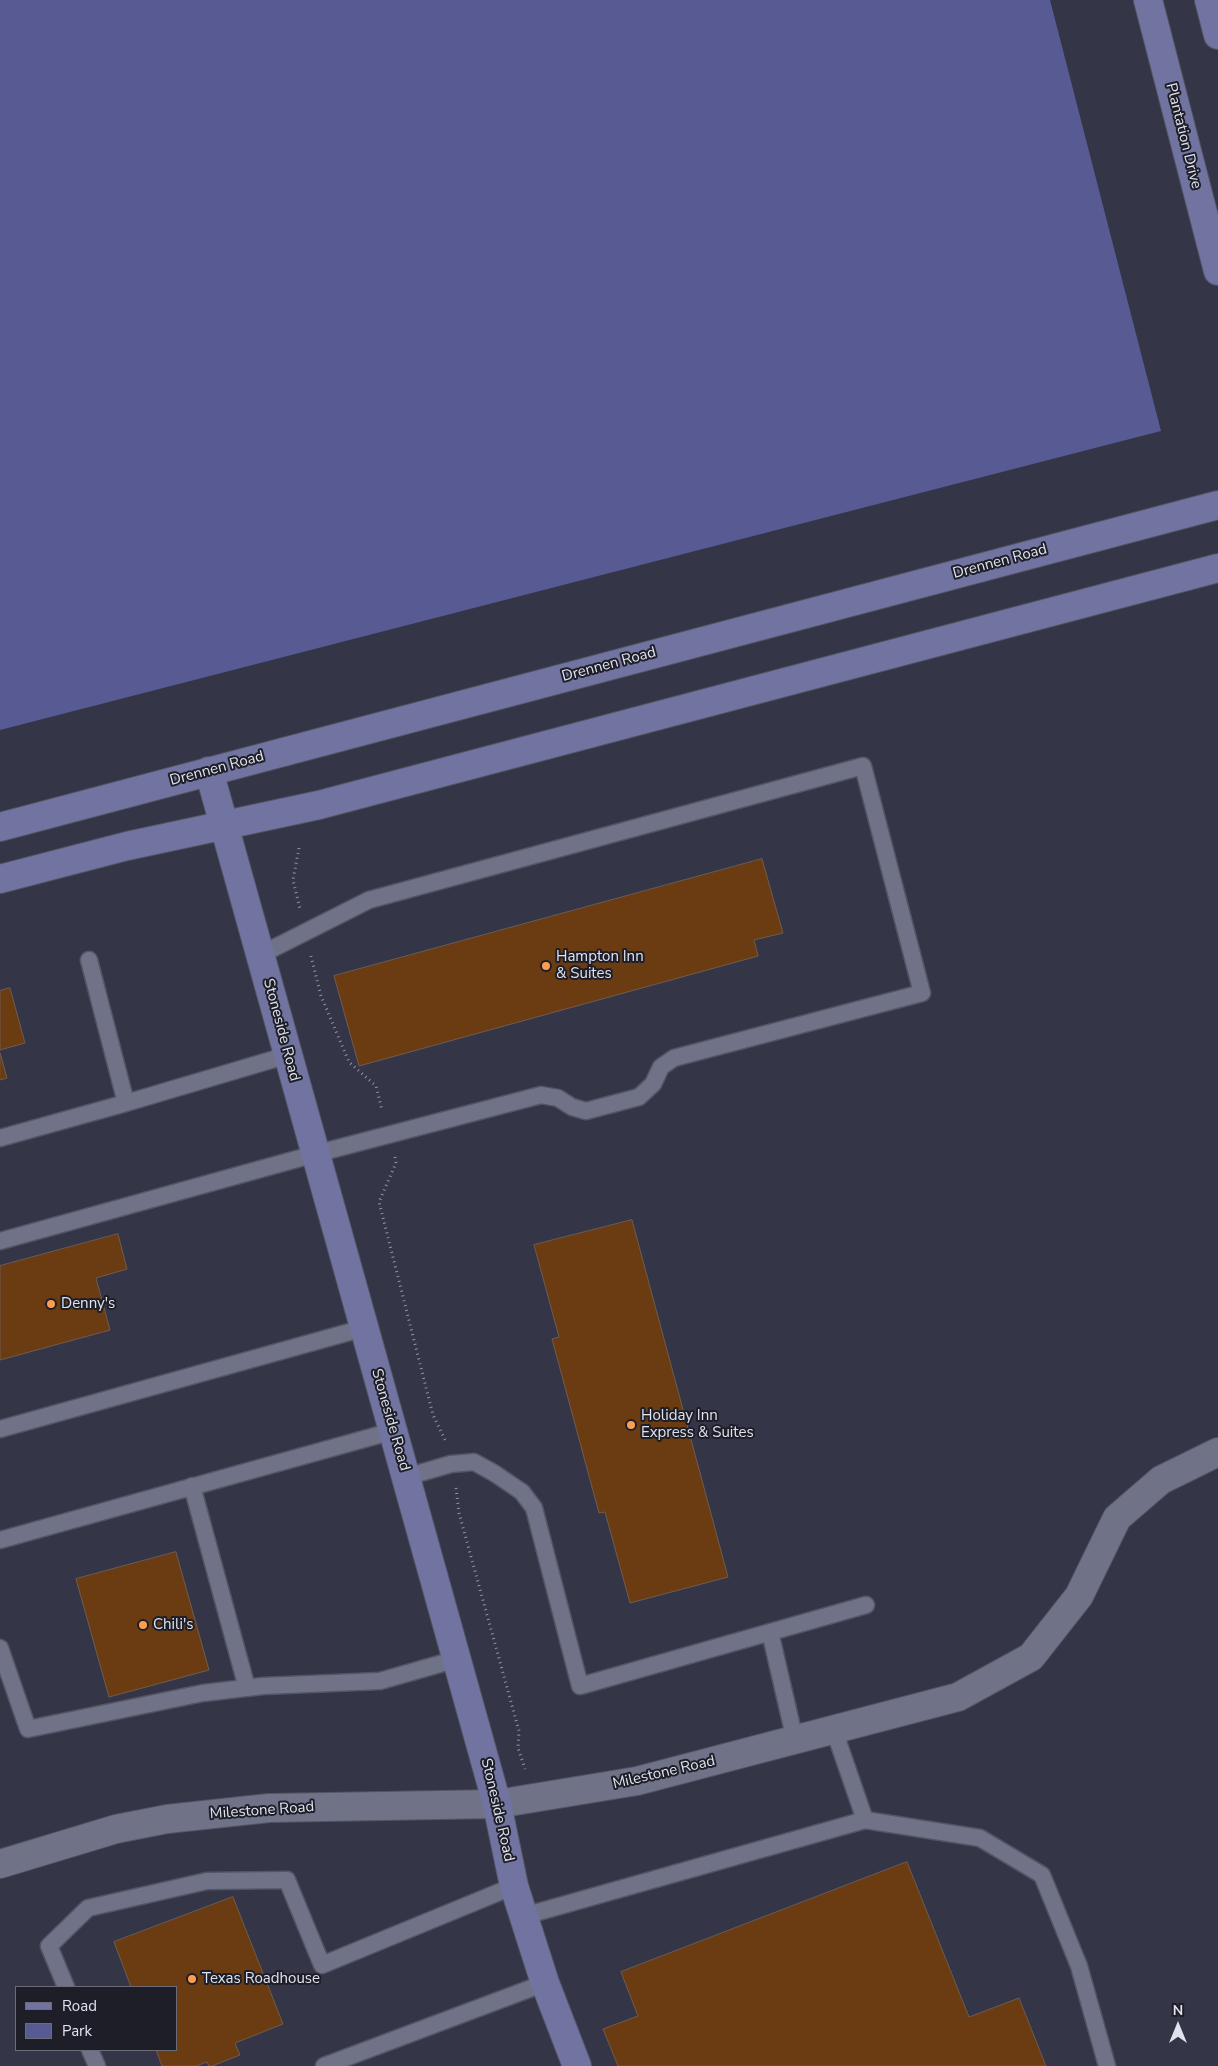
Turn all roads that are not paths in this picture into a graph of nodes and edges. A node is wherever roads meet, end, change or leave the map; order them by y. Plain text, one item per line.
1 (1148, 0) edge
2 (1209, 0) edge
3 (1218, 35) edge
4 (1218, 271) edge
5 (1218, 505) edge
6 (1218, 568) edge
7 (209, 771) junction
8 (224, 826) junction
9 (0, 827) edge
10 (0, 879) edge
11 (260, 955) junction
12 (90, 960) dead end
13 (288, 1055) junction
14 (126, 1103) junction
15 (0, 1138) edge
16 (315, 1154) junction
17 (0, 1241) edge
18 (364, 1328) junction
19 (0, 1429) edge
20 (393, 1431) junction
21 (1218, 1452) edge
22 (406, 1477) junction
23 (192, 1486) junction
24 (0, 1540) edge
25 (866, 1605) dead end
26 (770, 1632) junction
27 (0, 1648) edge
28 (457, 1659) junction
29 (247, 1688) junction
30 (834, 1730) junction
31 (795, 1740) junction
32 (498, 1804) junction
33 (865, 1820) junction
34 (0, 1864) edge
35 (514, 1886) junction
36 (524, 1916) junction
37 (545, 1983) junction
38 (66, 1986) edge
39 (90, 2051) edge
40 (97, 2066) edge
41 (324, 2066) edge
42 (577, 2066) edge
43 (1107, 2066) edge

1 - 4 street, Plantation Drive
2 - 3 street
5 - 7 street, Drennen Road
6 - 8 street
7 - 8 street, Stoneside Road
7 - 9 street, Drennen Road
8 - 10 street
8 - 11 street, Stoneside Road
11 - 13 street, Stoneside Road
11 - 16 lane
12 - 14 lane
13 - 14 lane
13 - 16 street, Stoneside Road
14 - 15 lane
16 - 17 lane
16 - 18 street, Stoneside Road
18 - 19 lane
18 - 20 street, Stoneside Road
20 - 22 street, Stoneside Road
20 - 23 lane
21 - 30 street, Milestone Road
22 - 26 lane
22 - 28 street, Stoneside Road
23 - 24 lane
23 - 29 lane
25 - 26 lane
26 - 31 lane
27 - 29 lane
28 - 29 lane
28 - 32 street, Stoneside Road
30 - 31 street, Milestone Road
30 - 33 lane
31 - 32 street, Milestone Road
32 - 34 street, Milestone Road
32 - 35 street, Stoneside Road
33 - 36 lane
33 - 43 lane
35 - 36 street, Stoneside Road
35 - 38 lane
36 - 37 street, Stoneside Road
37 - 41 lane
37 - 42 street, Stoneside Road
39 - 40 lane

